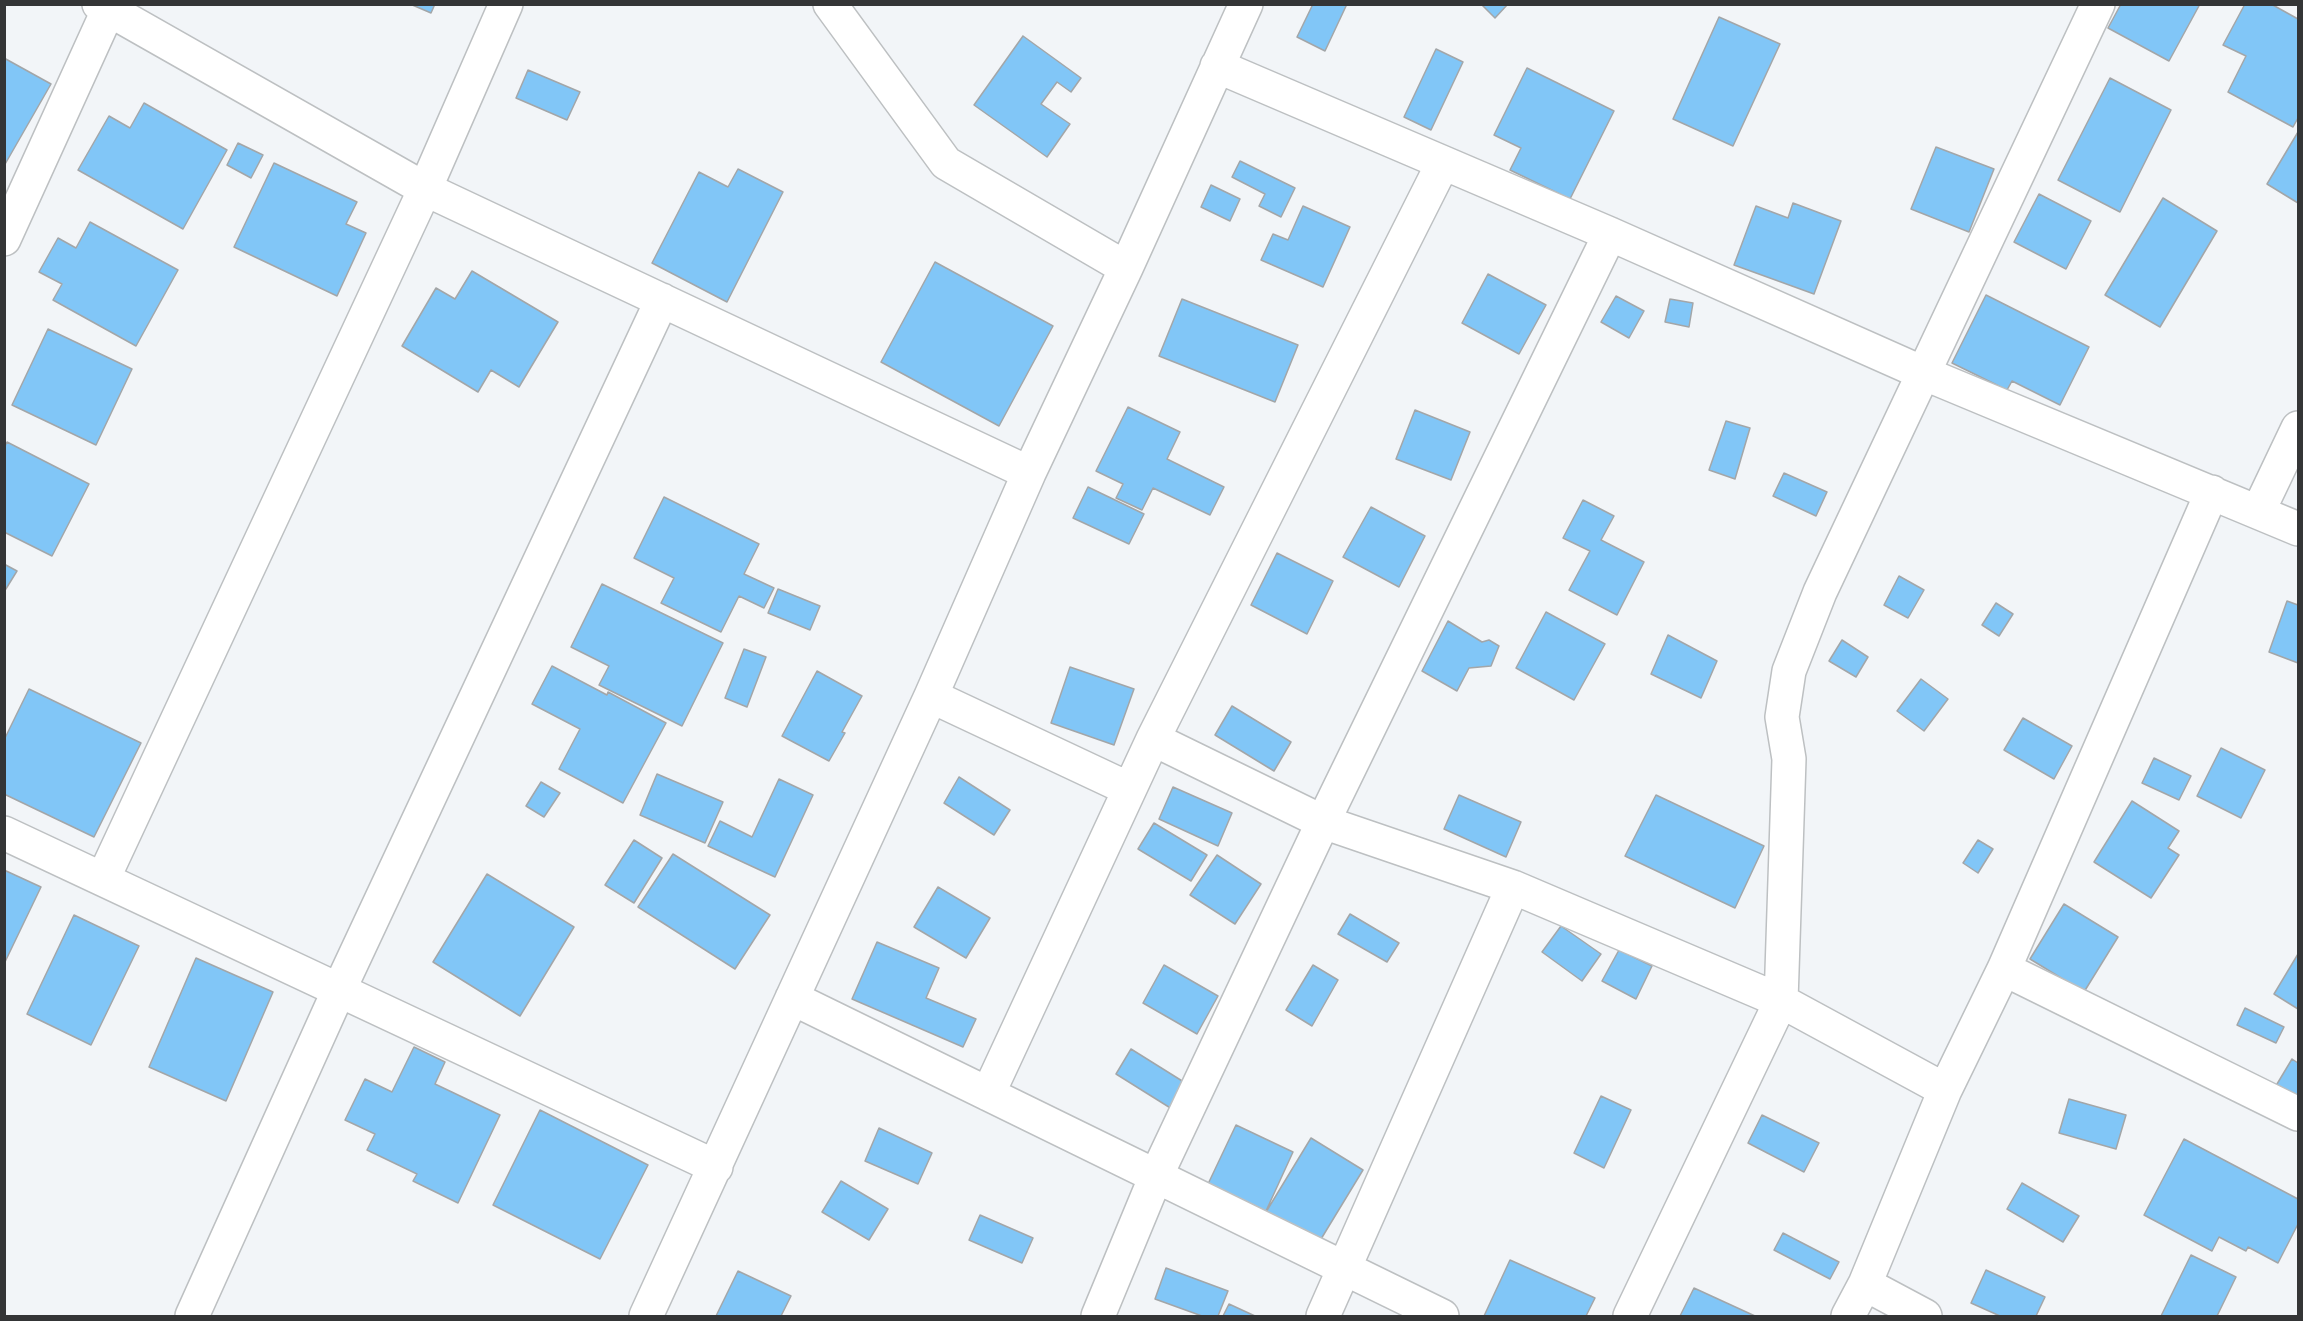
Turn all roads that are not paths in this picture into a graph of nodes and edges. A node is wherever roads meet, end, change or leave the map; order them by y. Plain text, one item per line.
1 (506, 4) edge
2 (830, 4) edge
3 (1246, 4) edge
4 (2098, 4) edge
5 (106, 6) edge
6 (1217, 66) junction
7 (1443, 163) junction
8 (425, 189) junction
9 (1610, 234) junction
10 (4, 239) edge
11 (1126, 268) junction
12 (662, 300) junction
13 (1923, 373) junction
14 (2298, 428) edge
15 (1029, 472) junction
16 (2212, 492) junction
17 (2258, 512) junction
18 (2298, 529) edge
19 (931, 696) junction
20 (1153, 739) junction
21 (1129, 789) junction
22 (1323, 822) junction
23 (4, 833) edge
24 (103, 879) junction
25 (1514, 887) junction
26 (2004, 969) junction
27 (339, 990) junction
28 (792, 998) junction
29 (1781, 1001) junction
30 (1946, 1090) junction
31 (988, 1094) junction
32 (2298, 1114) edge
33 (716, 1167) junction
34 (1156, 1176) junction
35 (1344, 1269) junction
36 (1864, 1284) junction
37 (192, 1317) edge
38 (646, 1317) edge
39 (1098, 1317) edge
40 (1323, 1317) edge
41 (1442, 1317) edge
42 (1630, 1317) edge
43 (1848, 1317) edge
44 (1925, 1317) edge

1 - 8 street
2 - 11 street
3 - 6 street
4 - 13 street
5 - 8 street
5 - 10 street
6 - 7 street
6 - 11 street
7 - 9 street
7 - 20 street
8 - 12 street
8 - 24 street
9 - 13 street
9 - 22 street
11 - 15 street
12 - 15 street
12 - 27 street
13 - 16 street
13 - 29 street
14 - 17 street
15 - 19 street
16 - 17 street
16 - 26 street
17 - 18 street
19 - 21 street
19 - 28 street
20 - 21 street
20 - 22 street
21 - 31 street
22 - 25 street
22 - 34 street
23 - 24 street
24 - 27 street
25 - 29 street
25 - 35 street
26 - 30 street
26 - 32 street
27 - 33 street
27 - 37 street
28 - 31 street
28 - 33 street
29 - 30 street
29 - 42 street
30 - 36 street
31 - 34 street
33 - 38 street
34 - 35 street
34 - 39 street
35 - 40 street
35 - 41 street
36 - 43 street
36 - 44 street

